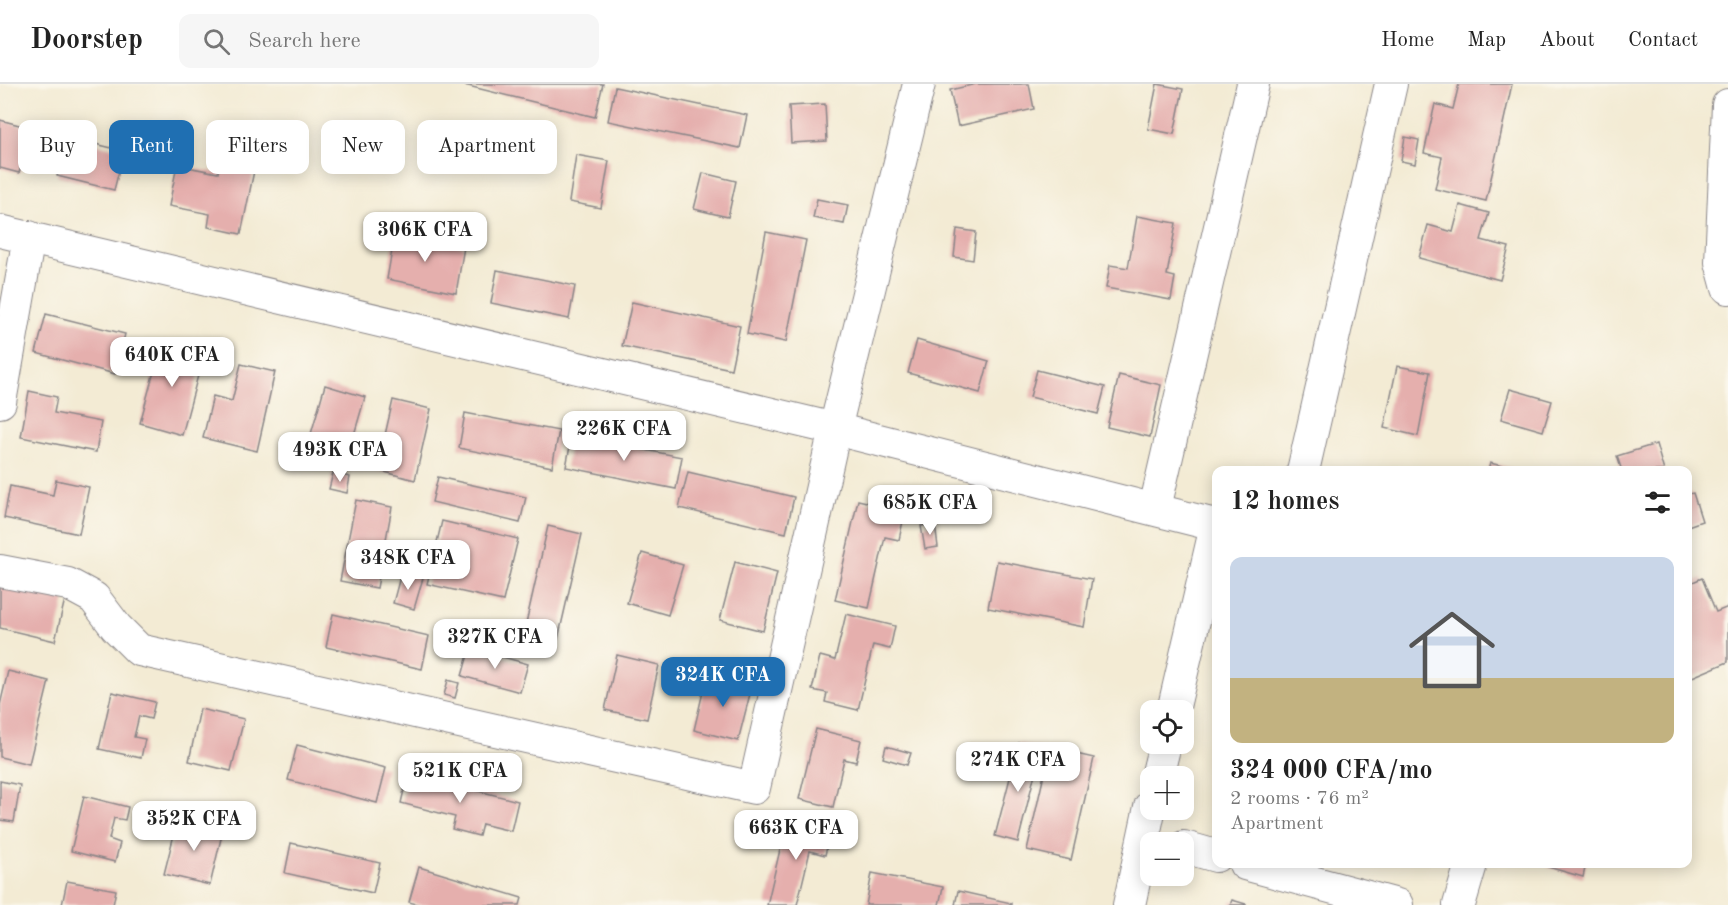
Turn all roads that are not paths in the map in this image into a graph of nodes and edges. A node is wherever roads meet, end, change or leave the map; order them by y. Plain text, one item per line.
1 (919, 84) edge
2 (1253, 84) edge
3 (1391, 84) edge
4 (1728, 105) edge
5 (14, 234) edge
6 (1728, 288) edge
7 (0, 402) edge
8 (835, 429) junction
9 (1304, 466) edge
10 (1155, 508) junction
11 (1212, 524) edge
12 (1212, 542) edge
13 (0, 571) edge
14 (1176, 700) edge
15 (1154, 829) edge
16 (1194, 850) edge
17 (1212, 855) edge
18 (1260, 868) edge
19 (1470, 868) edge
20 (1129, 905) edge
21 (1397, 905) edge
22 (1459, 905) edge

1 - 8 street
2 - 10 street
3 - 9 street
4 - 6 street
5 - 7 street
5 - 8 street
8 - 10 street
8 - 13 street
10 - 11 street
12 - 14 street
15 - 20 street
16 - 17 street
18 - 21 street
19 - 22 street

